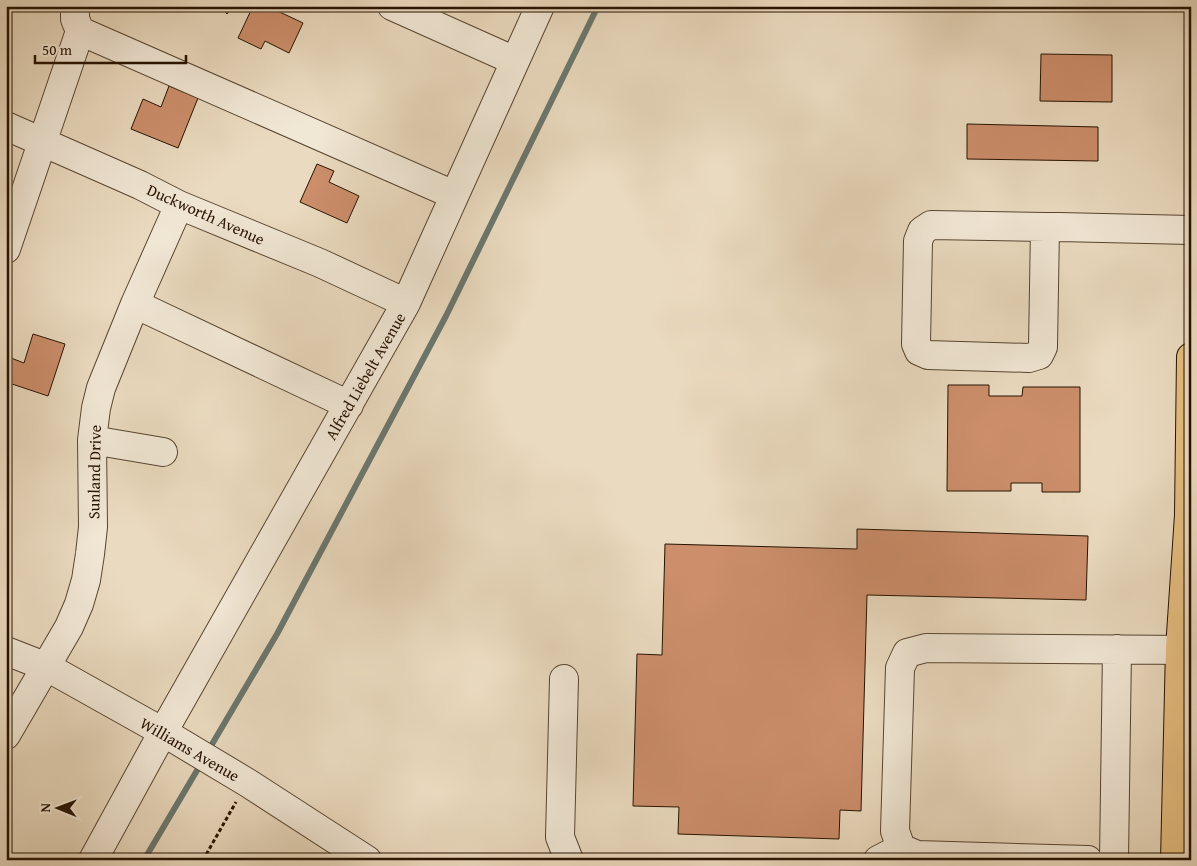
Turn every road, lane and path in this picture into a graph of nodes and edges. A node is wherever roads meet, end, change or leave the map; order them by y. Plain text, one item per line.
1 (540, 6) edge
2 (395, 7) edge
3 (78, 18) edge
4 (515, 61) junction
5 (6, 126) edge
6 (43, 142) junction
7 (454, 194) junction
8 (179, 205) junction
9 (1045, 227) junction
10 (1191, 230) edge
11 (6, 249) edge
12 (406, 303) junction
13 (135, 304) junction
14 (1191, 359) edge
15 (349, 405) junction
16 (92, 440) junction
17 (163, 452) dead end
18 (1190, 515) edge
19 (1117, 649) junction
20 (1186, 649) edge
21 (6, 651) edge
22 (47, 667) junction
23 (564, 679) dead end
24 (163, 732) junction
25 (6, 735) edge
26 (1184, 780) edge
27 (248, 783) junction
28 (889, 854) edge
29 (366, 859) edge
30 (93, 860) edge
31 (203, 860) edge
32 (569, 860) edge
33 (1088, 860) edge
34 (1114, 860) edge
35 (1175, 860) edge

1 - 4 street, Alfred Liebelt Avenue
2 - 4 street
3 - 6 street
3 - 7 street
4 - 7 street, Alfred Liebelt Avenue
5 - 6 street, Duckworth Avenue
6 - 8 street, Duckworth Avenue
6 - 11 street
7 - 12 street, Alfred Liebelt Avenue
8 - 12 street, Duckworth Avenue
8 - 13 street, Sunland Drive
9 - 9 street
9 - 10 street
12 - 15 street, Alfred Liebelt Avenue
13 - 15 street
13 - 16 street, Sunland Drive
14 - 18 main road
15 - 24 street, Alfred Liebelt Avenue
16 - 17 street
16 - 22 street, Sunland Drive
18 - 20 main road
19 - 20 street
19 - 28 street
19 - 34 street
20 - 26 main road
21 - 22 street, Williams Avenue
22 - 24 street, Williams Avenue
22 - 25 street, Sunland Drive
23 - 32 street
24 - 27 street, Williams Avenue
24 - 30 street, Alfred Liebelt Avenue
26 - 35 main road
27 - 29 street, Williams Avenue
27 - 31 path
28 - 33 street

